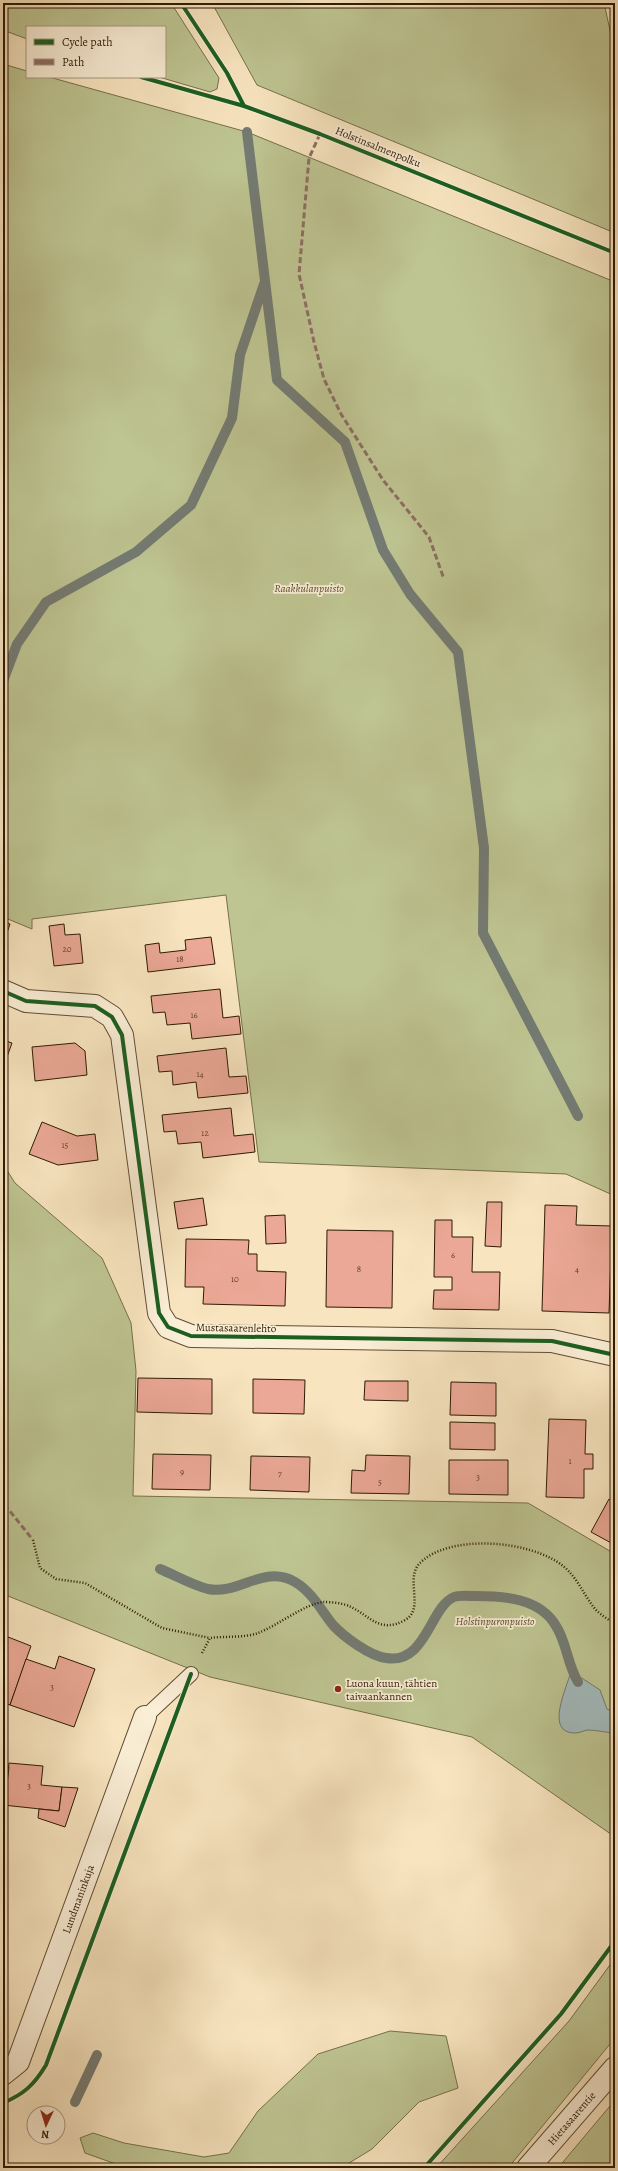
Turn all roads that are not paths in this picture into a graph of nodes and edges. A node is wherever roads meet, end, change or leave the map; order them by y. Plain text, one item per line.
1 (3, 991) edge
2 (615, 1355) edge
3 (191, 1674) road end
4 (145, 1717) joint
5 (615, 2068) edge
6 (3, 2074) edge
7 (528, 2168) edge

1 - 2 street, Mustasaarenlehto
3 - 4 lane
4 - 6 street, Lundmaninkuja
5 - 7 street, Hietasaarentie

